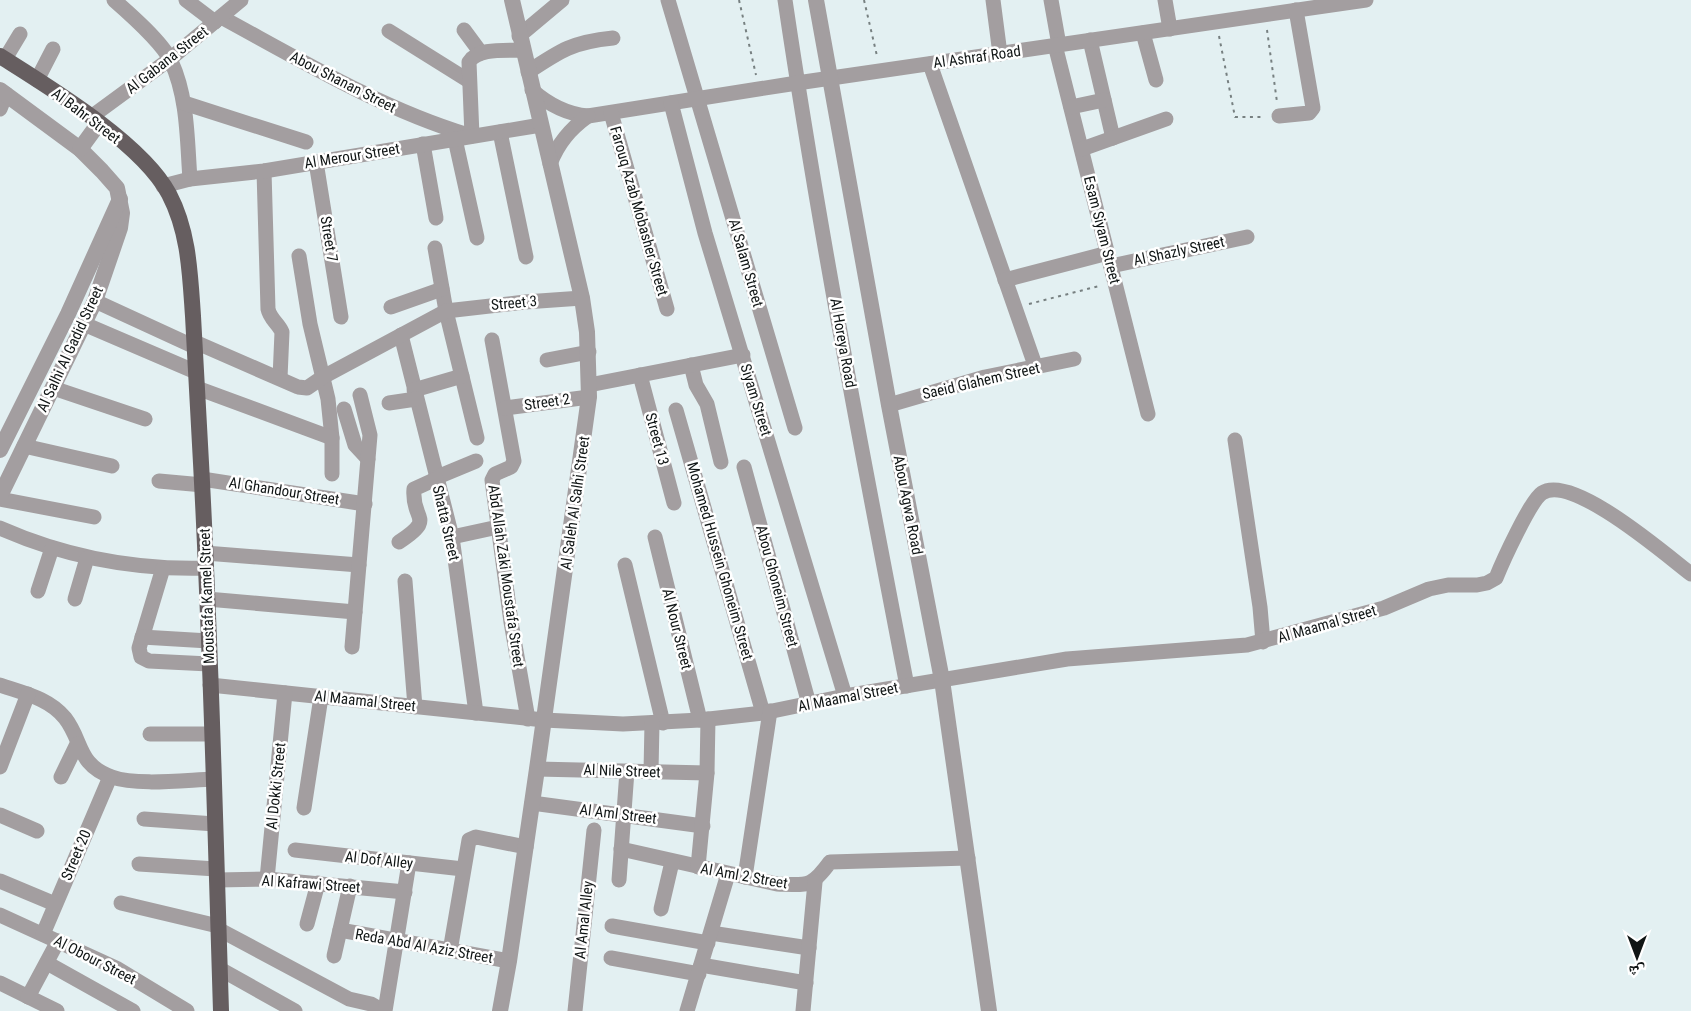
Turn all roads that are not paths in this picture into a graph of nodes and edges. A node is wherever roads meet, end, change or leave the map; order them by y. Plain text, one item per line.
1 (114, 0) edge
2 (186, 0) edge
3 (241, 0) edge
4 (512, 0) edge
5 (562, 0) edge
6 (668, 0) edge
7 (785, 0) edge
8 (816, 0) edge
9 (993, 0) edge
10 (1052, 0) edge
11 (1165, 0) edge
12 (1366, 0) edge
13 (1338, 2) edge
14 (1296, 10) junction
15 (218, 20) junction
16 (1170, 28) junction
17 (464, 30) dead end
18 (389, 31) dead end
19 (1143, 33) junction
20 (20, 34) dead end
21 (614, 38) dead end
22 (1090, 40) junction
23 (521, 43) junction
24 (1057, 45) junction
25 (53, 49) dead end
26 (481, 53) junction
27 (1000, 54) junction
28 (3, 58) edge
29 (170, 59) junction
30 (930, 64) junction
31 (528, 72) junction
32 (830, 78) junction
33 (37, 80) junction
34 (1156, 80) dead end
35 (469, 81) junction
36 (797, 83) junction
37 (532, 90) junction
38 (2, 98) edge
39 (698, 99) junction
40 (1104, 100) junction
41 (184, 103) junction
42 (671, 103) junction
43 (1071, 107) junction
44 (611, 112) junction
45 (588, 116) junction
46 (1279, 116) road end
47 (1166, 119) dead end
48 (95, 120) junction
49 (541, 125) junction
50 (500, 132) junction
51 (466, 137) junction
52 (1113, 138) junction
53 (306, 142) dead end
54 (423, 144) junction
55 (80, 149) junction
56 (1082, 149) junction
57 (316, 162) junction
58 (550, 164) junction
59 (264, 171) junction
60 (190, 179) junction
61 (164, 186) junction
62 (120, 198) junction
63 (436, 218) dead end
64 (1247, 237) dead end
65 (477, 238) dead end
66 (435, 248) dead end
67 (299, 256) dead end
68 (526, 257) dead end
69 (1109, 260) junction
70 (1005, 280) junction
71 (442, 289) junction
72 (582, 298) junction
73 (95, 301) junction
74 (391, 308) dead end
75 (667, 309) dead end
76 (446, 311) junction
77 (341, 316) dead end
78 (84, 324) junction
79 (401, 335) junction
80 (492, 340) dead end
81 (195, 344) junction
82 (589, 352) junction
83 (742, 355) junction
84 (1074, 359) dead end
85 (547, 360) dead end
86 (691, 365) junction
87 (1036, 368) junction
88 (640, 375) junction
89 (323, 376) junction
90 (462, 376) junction
91 (280, 378) junction
92 (197, 380) junction
93 (53, 388) junction
94 (589, 391) junction
95 (415, 394) junction
96 (360, 395) dead end
97 (389, 403) dead end
98 (889, 405) junction
99 (505, 408) junction
100 (344, 409) dead end
101 (676, 410) dead end
102 (1148, 414) dead end
103 (145, 419) dead end
104 (795, 428) dead end
105 (332, 438) junction
106 (477, 438) dead end
107 (1235, 440) dead end
108 (24, 446) junction
109 (0, 450) edge
110 (369, 459) junction
111 (476, 461) dead end
112 (721, 462) dead end
113 (112, 466) dead end
114 (744, 467) dead end
115 (332, 474) dead end
116 (436, 478) junction
117 (159, 481) dead end
118 (202, 482) junction
119 (0, 498) edge
120 (674, 503) dead end
121 (365, 504) junction
122 (94, 517) dead end
123 (498, 527) junction
124 (0, 528) edge
125 (452, 537) junction
126 (655, 537) dead end
127 (399, 542) dead end
128 (52, 548) junction
129 (87, 558) junction
130 (206, 560) junction
131 (359, 565) junction
132 (625, 565) dead end
133 (163, 568) junction
134 (1691, 574) edge
135 (405, 581) dead end
136 (38, 591) dead end
137 (75, 599) dead end
138 (207, 599) junction
139 (355, 612) junction
140 (142, 637) junction
141 (208, 641) junction
142 (1263, 642) junction
143 (352, 647) dead end
144 (209, 664) junction
145 (942, 680) junction
146 (0, 685) edge
147 (210, 685) junction
148 (907, 686) junction
149 (285, 693) junction
150 (28, 694) junction
151 (845, 696) junction
152 (321, 697) junction
153 (809, 704) junction
154 (415, 707) junction
155 (767, 712) junction
156 (476, 713) junction
157 (536, 719) junction
158 (704, 720) junction
159 (658, 723) junction
160 (150, 734) dead end
161 (212, 735) junction
162 (77, 744) junction
163 (0, 767) edge
164 (537, 769) junction
165 (627, 771) junction
166 (651, 772) junction
167 (707, 773) junction
168 (61, 777) dead end
169 (110, 777) junction
170 (213, 779) junction
171 (532, 803) junction
172 (304, 808) dead end
173 (0, 815) edge
174 (624, 815) junction
175 (144, 819) dead end
176 (215, 824) junction
177 (703, 826) junction
178 (594, 830) dead end
179 (37, 831) dead end
180 (526, 847) junction
181 (621, 849) junction
182 (295, 850) dead end
183 (968, 858) junction
184 (672, 862) junction
185 (409, 863) junction
186 (139, 864) dead end
187 (698, 867) junction
188 (463, 869) junction
189 (728, 874) junction
190 (216, 875) junction
191 (745, 877) junction
192 (267, 879) junction
193 (0, 880) edge
194 (619, 880) dead end
195 (814, 882) junction
196 (318, 883) junction
197 (350, 886) junction
198 (405, 892) junction
199 (121, 903) dead end
200 (55, 904) junction
201 (661, 909) dead end
202 (2, 921) edge
203 (307, 924) dead end
204 (612, 926) dead end
205 (218, 928) junction
206 (340, 930) junction
207 (43, 934) junction
208 (709, 938) junction
209 (58, 941) junction
210 (396, 941) junction
211 (809, 948) junction
212 (450, 951) junction
213 (334, 956) dead end
214 (611, 958) dead end
215 (509, 961) junction
216 (46, 963) junction
217 (220, 969) junction
218 (700, 969) junction
219 (0, 983) edge
220 (806, 983) junction
221 (28, 997) junction
222 (57, 1011) edge
223 (134, 1011) edge
224 (188, 1011) edge
225 (221, 1011) edge
226 (295, 1011) edge
227 (384, 1011) edge
228 (500, 1011) edge
229 (575, 1011) edge
230 (687, 1011) edge
231 (803, 1011) edge
232 (989, 1011) edge

1 - 29 street
2 - 15 street, Abou Shanan Street
3 - 15 street, Al Gabana Street
4 - 23 street, Al Saleh Al Salhi Street
5 - 23 street
6 - 39 street, Al Salam Street
7 - 36 street, Al Horeya Road
8 - 32 street, Abou Agwa Road
9 - 27 street
10 - 24 street, Esam Siyam Street
11 - 16 street
12 - 13 street, Al Ashraf Road
13 - 14 street, Al Ashraf Road
14 - 16 street, Al Ashraf Road
14 - 46 street
15 - 29 street, Al Gabana Street
15 - 51 street, Abou Shanan Street
16 - 19 street, Al Ashraf Road
17 - 26 street
18 - 35 street
19 - 22 street, Al Ashraf Road
19 - 34 street
20 - 28 street
21 - 31 street
22 - 24 street, Al Ashraf Road
22 - 40 street
23 - 26 street
23 - 31 street, Al Saleh Al Salhi Street
24 - 27 street, Al Ashraf Road
24 - 43 street, Esam Siyam Street
25 - 33 street
26 - 35 street
27 - 30 street, Al Ashraf Road
28 - 33 main road, Al Bahr Street
29 - 41 street
29 - 48 street, Al Gabana Street
30 - 32 street, Al Ashraf Road
30 - 70 street
31 - 37 street, Al Saleh Al Salhi Street
32 - 36 street, Al Ashraf Road
32 - 98 street, Abou Agwa Road
33 - 48 main road, Al Bahr Street
35 - 51 street
36 - 39 street, Al Ashraf Road
36 - 148 street, Al Horeya Road
37 - 45 street, Al Ashraf Road
37 - 49 street, Al Saleh Al Salhi Street
38 - 55 street
39 - 42 street, Al Ashraf Road
39 - 104 street, Al Salam Street
40 - 43 street
40 - 52 street
41 - 53 street
41 - 60 street
42 - 44 street, Al Ashraf Road
42 - 83 street, Siyam Street
43 - 56 street, Esam Siyam Street
44 - 45 street, Al Ashraf Road
44 - 75 street, Farouq Azab Mobasher Street
45 - 58 street
47 - 52 street
48 - 55 street
48 - 61 main road, Al Bahr Street
49 - 50 street, Al Merour Street
49 - 58 street, Al Saleh Al Salhi Street
50 - 51 street, Al Merour Street
50 - 68 street
51 - 54 street, Al Merour Street
51 - 65 street
52 - 56 street
54 - 57 street, Al Merour Street
54 - 63 street
55 - 62 street
56 - 69 street, Esam Siyam Street
57 - 59 street, Al Merour Street
57 - 77 street, Street 7
58 - 72 street, Al Saleh Al Salhi Street
59 - 60 street, Al Merour Street
59 - 91 street
60 - 61 street, Al Merour Street
61 - 81 main road, Moustafa Kamel Street
62 - 73 street, Al Salhi Al Gadid Street
62 - 109 street, Al Salhi Al Gadid Street
64 - 69 street, Al Shazly Street
66 - 71 street
67 - 89 street
69 - 70 street, Al Shazly Street
69 - 102 street, Esam Siyam Street
70 - 87 street
71 - 74 street
71 - 76 street
72 - 76 street, Street 3
72 - 82 street, Al Saleh Al Salhi Street
73 - 78 street, Al Salhi Al Gadid Street
73 - 81 street
76 - 79 street
76 - 90 street
78 - 92 street
78 - 93 street, Al Salhi Al Gadid Street
79 - 89 street
79 - 95 street, Shatta Street
80 - 99 street, Abd Allah Zaki Moustafa Street
81 - 91 street
81 - 92 main road, Moustafa Kamel Street
82 - 85 street
82 - 94 street, Al Saleh Al Salhi Street
83 - 86 street, Street 2
83 - 151 street, Siyam Street
84 - 87 street, Saeid Glahem Street
86 - 88 street, Street 2
86 - 112 street
87 - 98 street, Saeid Glahem Street
88 - 94 street, Street 2
88 - 120 street, Street 13
89 - 91 street
89 - 105 street
90 - 95 street
90 - 106 street
92 - 105 street
92 - 118 main road, Moustafa Kamel Street
93 - 103 street
93 - 108 street, Al Salhi Al Gadid Street
94 - 99 street, Street 2
94 - 157 street, Al Saleh Al Salhi Street
95 - 97 street
95 - 116 street, Shatta Street
96 - 110 street
98 - 145 street, Abou Agwa Road
99 - 123 street, Abd Allah Zaki Moustafa Street
100 - 110 street
101 - 155 street, Mohamed Hussein Ghoneim Street
105 - 115 street
107 - 142 street
108 - 113 street
108 - 119 street, Al Salhi Al Gadid Street
110 - 121 street
111 - 116 street
114 - 153 street, Abou Ghoneim Street
116 - 125 street, Shatta Street
116 - 127 street
117 - 118 street, Al Ghandour Street
118 - 121 street, Al Ghandour Street
118 - 130 main road, Moustafa Kamel Street
119 - 122 street
121 - 131 street
123 - 125 street
123 - 157 street, Abd Allah Zaki Moustafa Street
124 - 128 street
125 - 156 street, Shatta Street
126 - 158 street, Al Nour Street
128 - 129 street
128 - 136 street
129 - 133 street
129 - 137 street
130 - 131 street
130 - 133 street
130 - 138 main road, Moustafa Kamel Street
131 - 139 street
132 - 159 street
133 - 140 street
134 - 142 street, Al Maamal Street
135 - 154 street
138 - 139 street
138 - 141 main road, Moustafa Kamel Street
139 - 143 street
140 - 141 street
140 - 144 street
141 - 144 main road, Moustafa Kamel Street
142 - 145 street, Al Maamal Street
144 - 147 main road, Moustafa Kamel Street
145 - 148 street, Al Maamal Street
145 - 183 street, Abou Agwa Road
146 - 150 street
147 - 149 street, Al Maamal Street
147 - 161 main road, Moustafa Kamel Street
148 - 151 street, Al Maamal Street
149 - 152 street, Al Maamal Street
149 - 192 street, Al Dokki Street
150 - 162 street
150 - 163 street
151 - 153 street, Al Maamal Street
152 - 154 street, Al Maamal Street
152 - 172 street
153 - 155 street, Al Maamal Street
154 - 156 street, Al Maamal Street
155 - 158 street, Al Maamal Street
155 - 191 street
156 - 157 street, Al Maamal Street
157 - 159 street, Al Maamal Street
157 - 164 street, Al Saleh Al Salhi Street
158 - 159 street, Al Maamal Street
158 - 167 street, Al Nour Street
159 - 166 street
160 - 161 street
161 - 170 main road, Moustafa Kamel Street
162 - 168 street
162 - 169 street
164 - 165 street, Al Nile Street
164 - 171 street, Al Saleh Al Salhi Street
165 - 166 street, Al Nile Street
165 - 174 street
166 - 167 street, Al Nile Street
167 - 177 street, Al Nour Street
169 - 170 street
169 - 200 street, Street 20
170 - 176 main road, Moustafa Kamel Street
171 - 174 street, Al Aml Street
171 - 180 street, Al Saleh Al Salhi Street
173 - 179 street
174 - 177 street, Al Aml Street
174 - 181 street
175 - 176 street
176 - 190 main road, Moustafa Kamel Street
177 - 187 street, Al Nour Street
178 - 229 street, Al Amal Alley
180 - 188 street
180 - 215 street, Al Saleh Al Salhi Street
181 - 184 street, Al Aml 2 Street
181 - 194 street
182 - 185 street, Al Dof Alley
183 - 195 street
183 - 232 street, Abou Agwa Road
184 - 187 street, Al Aml 2 Street
184 - 201 street
185 - 188 street, Al Dof Alley
185 - 198 street
186 - 190 street, Al Kafrawi Street
187 - 189 street, Al Aml 2 Street
188 - 212 street
189 - 191 street, Al Aml 2 Street
189 - 208 street
190 - 192 street, Al Kafrawi Street
190 - 205 main road, Moustafa Kamel Street
191 - 195 street, Al Aml 2 Street
192 - 196 street, Al Kafrawi Street
193 - 200 street
195 - 211 street
196 - 197 street, Al Kafrawi Street
196 - 203 street
197 - 198 street, Al Kafrawi Street
197 - 206 street
198 - 210 street
199 - 205 street
200 - 207 street, Street 20
202 - 207 street, Al Obour Street
204 - 208 street
205 - 217 main road, Moustafa Kamel Street
205 - 227 street
206 - 210 street, Reda Abd Al Aziz Street
206 - 213 street
207 - 209 street, Al Obour Street
208 - 211 street
208 - 218 street
209 - 216 street
209 - 224 street, Al Obour Street
210 - 212 street, Reda Abd Al Aziz Street
210 - 227 street
211 - 220 street
212 - 215 street, Reda Abd Al Aziz Street
214 - 218 street
215 - 228 street, Al Saleh Al Salhi Street
216 - 221 street
216 - 223 street
217 - 225 main road, Moustafa Kamel Street
217 - 226 street
218 - 220 street
218 - 230 street
219 - 221 street
220 - 231 street
221 - 222 street

